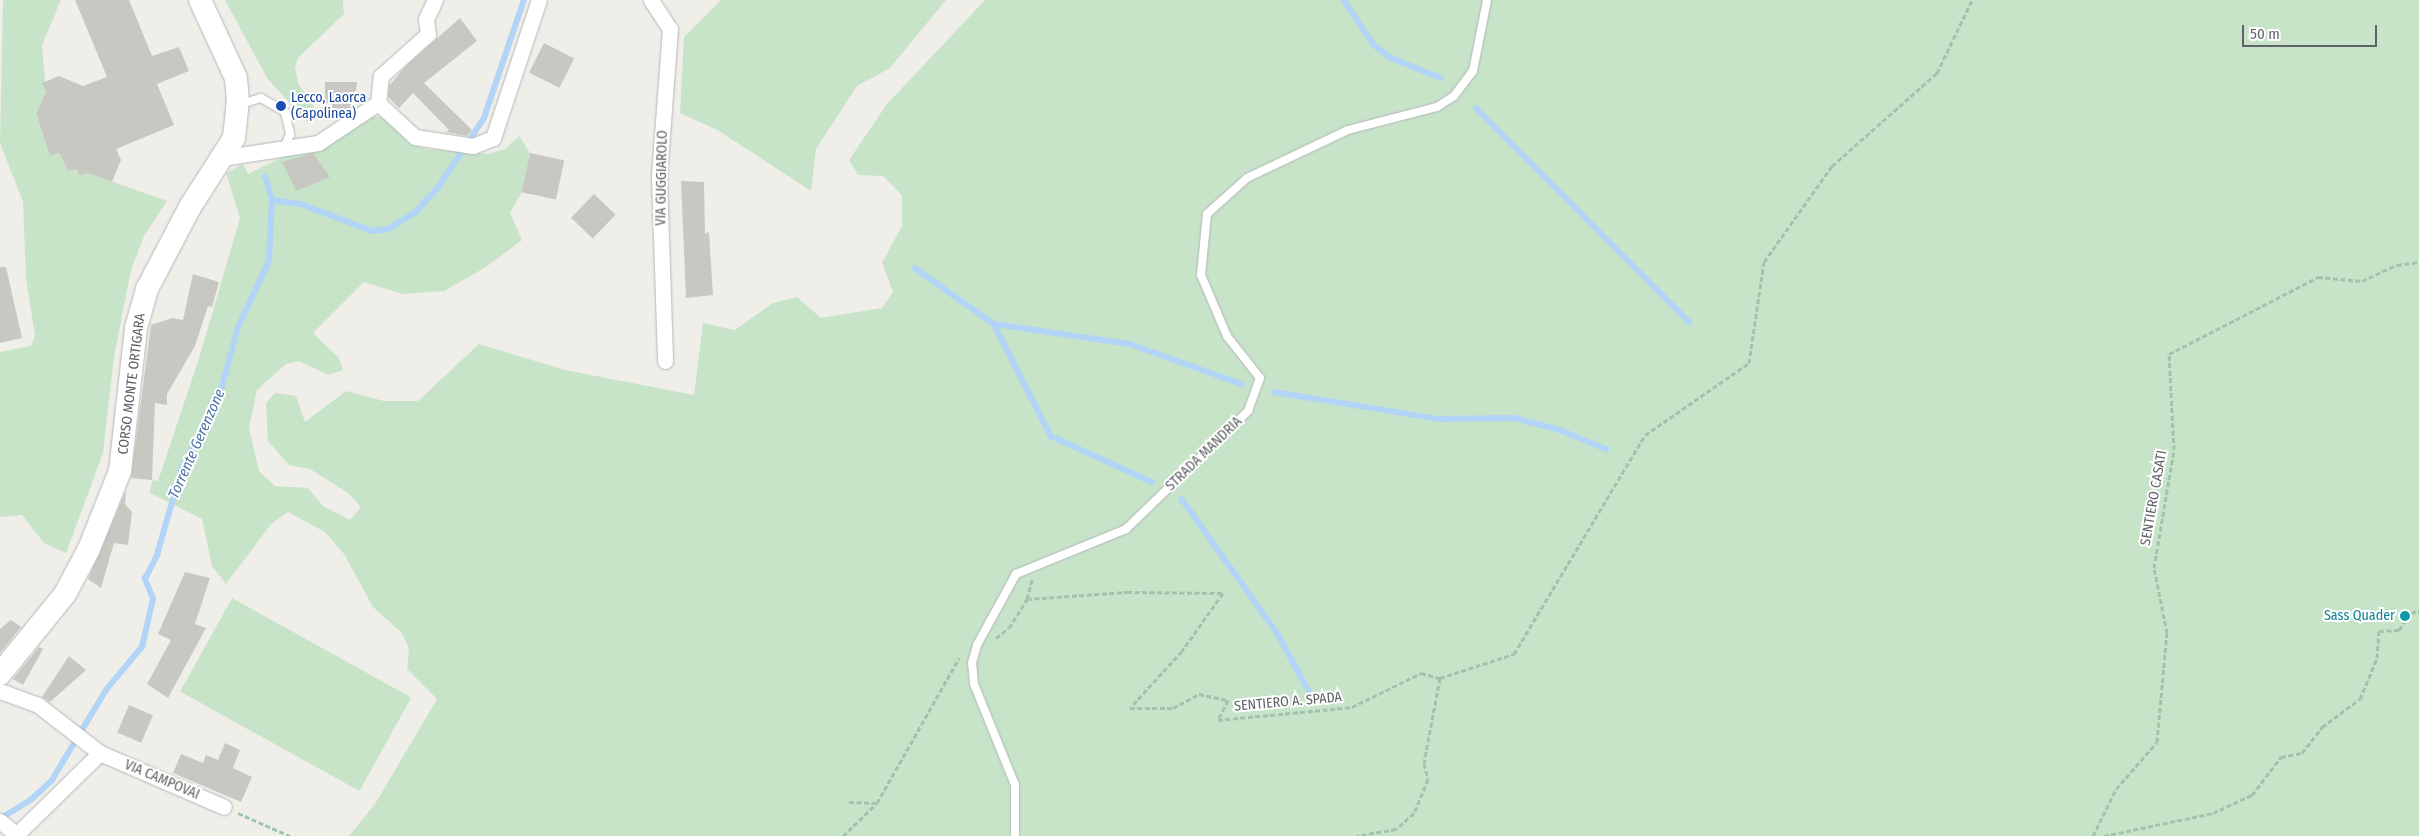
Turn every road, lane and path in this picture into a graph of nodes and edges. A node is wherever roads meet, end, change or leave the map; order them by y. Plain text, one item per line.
1 (200, 0) edge
2 (435, 0) edge
3 (539, 0) edge
4 (650, 0) edge
5 (1487, 0) edge
6 (1972, 0) edge
7 (378, 103) junction
8 (238, 107) junction
9 (276, 153) junction
10 (221, 158) junction
11 (2419, 262) edge
12 (665, 361) dead end
13 (2419, 611) edge
14 (983, 636) junction
15 (977, 645) junction
16 (0, 674) edge
17 (1440, 678) junction
18 (0, 691) edge
19 (100, 753) junction
20 (849, 802) dead end
21 (877, 803) junction
22 (224, 807) joint
23 (12, 829) edge
24 (290, 836) edge
25 (843, 836) edge
26 (1015, 836) edge
27 (1357, 836) edge
28 (2093, 836) edge
29 (2104, 836) edge

1 - 8 main road, CORSO MONTE ORTIGARA
2 - 7 street
3 - 7 street
4 - 12 street, VIA GUGGIAROLO
5 - 14 lane, STRADA MANDRIA
6 - 17 path
7 - 9 street
8 - 9 lane
8 - 10 main road, CORSO MONTE ORTIGARA
9 - 10 street
10 - 16 main road, CORSO MONTE ORTIGARA
11 - 28 path, SENTIERO CASATI
13 - 29 path
14 - 15 lane, STRADA MANDRIA
14 - 17 path, SENTIERO A. SPADA
15 - 21 path
15 - 26 lane, STRADA MANDRIA
17 - 27 path
18 - 19 street, VIA CAMPOVAI
19 - 22 street, VIA CAMPOVAI
19 - 23 street
20 - 21 path
21 - 25 path
22 - 24 path

